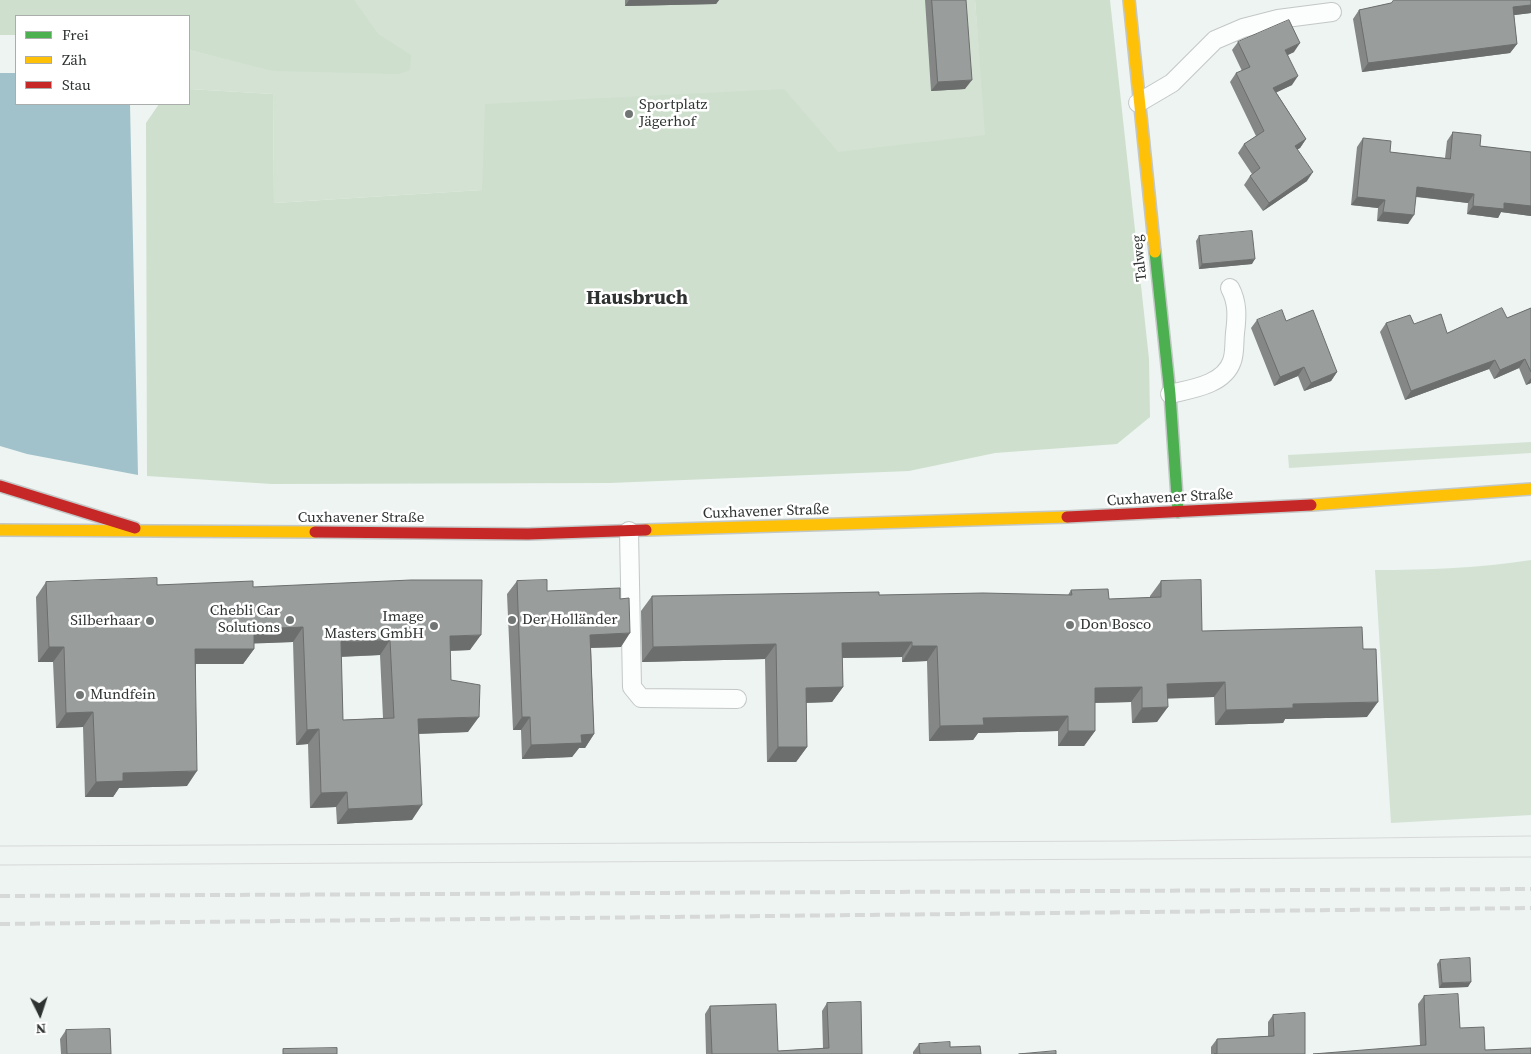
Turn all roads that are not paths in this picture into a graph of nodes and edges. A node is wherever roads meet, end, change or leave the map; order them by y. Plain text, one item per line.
1 (1128, 0) edge
2 (1332, 12) dead end
3 (1138, 103) junction
4 (1230, 288) dead end
5 (1170, 394) junction
6 (0, 486) edge
7 (1531, 489) edge
8 (1178, 512) junction
9 (0, 530) edge
10 (143, 531) junction
11 (629, 531) junction
12 (737, 699) dead end

1 - 3 main road, Talweg
2 - 3 lane
3 - 5 main road, Talweg
4 - 5 lane
5 - 8 main road, Talweg
6 - 10 main road
7 - 8 main road, Cuxhavener Straße
8 - 11 main road, Cuxhavener Straße
9 - 10 main road, Cuxhavener Straße
10 - 11 main road, Cuxhavener Straße
11 - 12 lane

